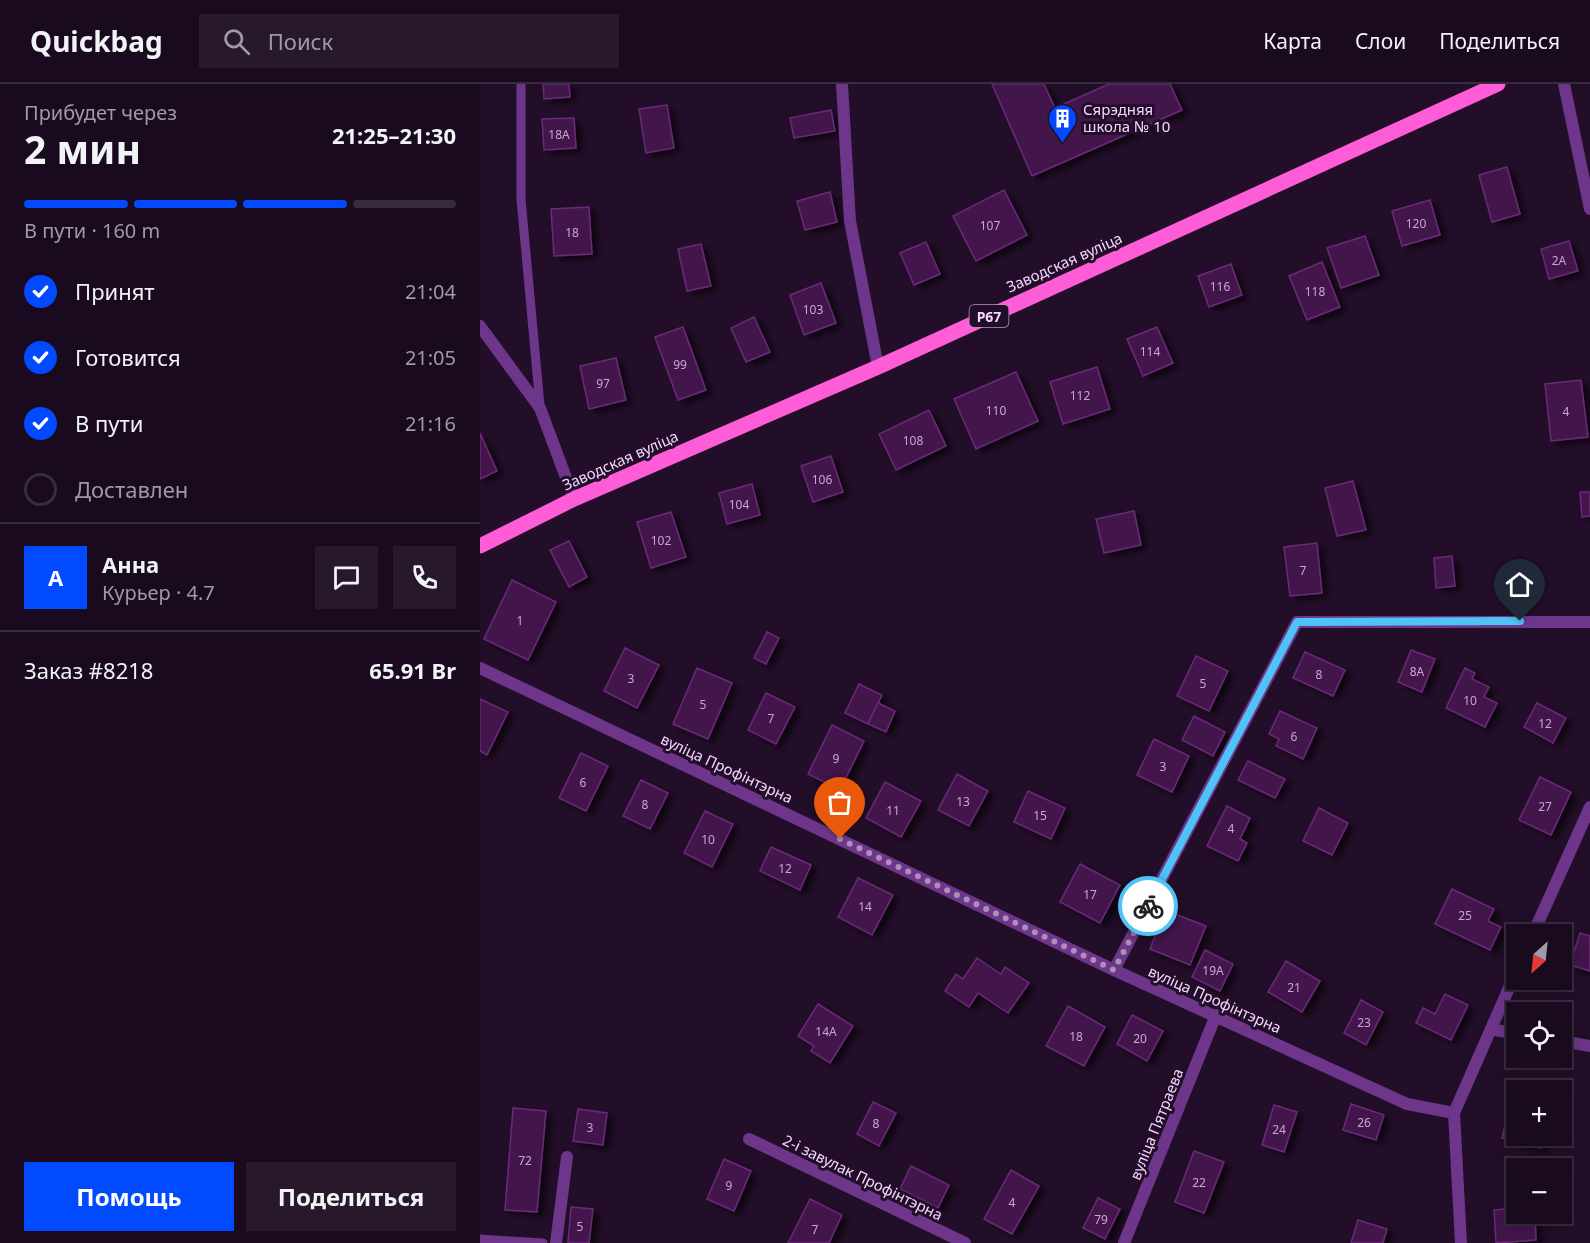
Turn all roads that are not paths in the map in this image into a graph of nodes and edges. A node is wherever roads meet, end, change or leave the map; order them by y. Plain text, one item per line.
1 (521, 84) edge
2 (842, 84) edge
3 (1498, 84) edge
4 (1564, 84) edge
5 (1590, 209) edge
6 (480, 326) edge
7 (878, 366) junction
8 (540, 408) junction
9 (574, 499) junction
10 (480, 546) edge
11 (1590, 622) edge
12 (480, 668) edge
13 (1590, 807) edge
14 (1537, 924) edge
15 (1114, 970) junction
16 (1508, 990) edge
17 (1216, 1015) junction
18 (1491, 1029) junction
19 (1506, 1032) edge
20 (1572, 1043) edge
21 (1590, 1046) edge
22 (1454, 1113) junction
23 (748, 1138) dead end
24 (567, 1157) dead end
25 (480, 1239) edge
26 (543, 1243) edge
27 (556, 1243) edge
28 (965, 1243) edge
29 (1124, 1243) edge
30 (1461, 1243) edge

1 - 8 lane
2 - 7 street
3 - 7 main road, Заводская вуліца / Р67
4 - 5 street
6 - 8 street
7 - 9 main road, Заводская вуліца / Р67
8 - 9 street
9 - 10 main road, Заводская вуліца / Р67
11 - 15 street
12 - 15 street, вуліца Профінтэрна
13 - 14 street
15 - 17 street, вуліца Профінтэрна
16 - 18 street
17 - 22 street, вуліца Профінтэрна
17 - 29 street, вуліца Пятраева
18 - 19 street
18 - 22 street
20 - 21 street
22 - 30 street
23 - 28 street, 2-і завулак Профінтэрна
24 - 27 street
25 - 26 lane

